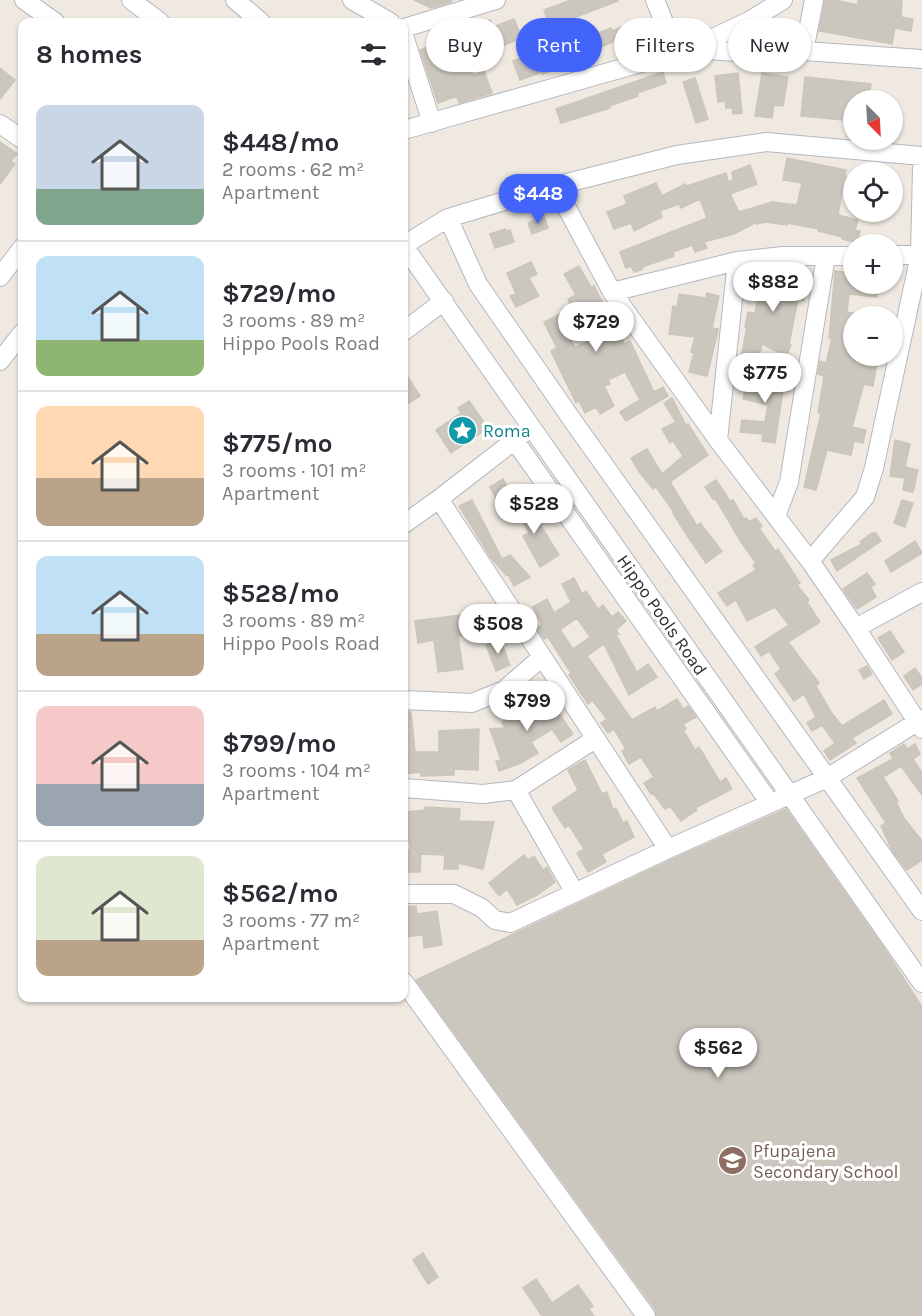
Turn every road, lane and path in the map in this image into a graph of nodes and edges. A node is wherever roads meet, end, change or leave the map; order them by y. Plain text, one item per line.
1 (24, 0) edge
2 (131, 0) edge
3 (235, 0) edge
4 (354, 0) edge
5 (655, 0) edge
6 (783, 0) edge
7 (814, 0) edge
8 (488, 1) edge
9 (49, 18) edge
10 (155, 18) edge
11 (256, 18) edge
12 (383, 18) edge
13 (665, 18) edge
14 (810, 18) edge
15 (408, 27) edge
16 (716, 36) edge
17 (408, 48) edge
18 (811, 51) edge
19 (922, 59) edge
20 (614, 70) edge
21 (432, 123) junction
22 (0, 124) edge
23 (408, 129) edge
24 (18, 136) edge
25 (922, 156) edge
26 (922, 168) edge
27 (555, 186) junction
28 (448, 218) junction
29 (408, 243) edge
30 (408, 251) edge
31 (18, 253) edge
32 (903, 255) edge
33 (921, 255) edge
34 (826, 256) junction
35 (843, 256) edge
36 (737, 261) junction
37 (0, 277) edge
38 (612, 292) junction
39 (444, 301) junction
40 (408, 328) edge
41 (11, 337) edge
42 (0, 361) edge
43 (530, 428) junction
44 (718, 440) junction
45 (515, 441) junction
46 (439, 499) junction
47 (776, 516) junction
48 (408, 519) edge
49 (810, 561) junction
50 (922, 592) edge
51 (856, 628) junction
52 (541, 658) junction
53 (408, 700) edge
54 (920, 723) edge
55 (595, 739) junction
56 (827, 778) junction
57 (408, 788) edge
58 (516, 790) junction
59 (789, 794) junction
60 (770, 803) junction
61 (668, 849) junction
62 (575, 893) junction
63 (408, 894) edge
64 (922, 911) edge
65 (922, 983) edge
66 (408, 988) edge
67 (646, 1316) edge

1 - 9 street
2 - 10 street
3 - 11 street
4 - 12 street
5 - 13 street
6 - 16 street
7 - 14 street
8 - 15 street
17 - 21 street
18 - 19 street
20 - 21 street
21 - 23 street
22 - 24 street
25 - 27 street
26 - 33 street
27 - 28 street
27 - 38 street
28 - 29 street
28 - 56 street
30 - 39 street, Hippo Pools Road
31 - 37 street
32 - 33 street
33 - 49 street
34 - 35 street
34 - 36 street
34 - 47 street
36 - 38 street
36 - 44 street
38 - 44 street
39 - 40 street
39 - 43 street, Hippo Pools Road
41 - 42 street
43 - 45 street
43 - 59 street, Hippo Pools Road
44 - 47 street
45 - 46 street
45 - 60 street
46 - 48 street
46 - 52 street
47 - 49 street
49 - 51 street
50 - 51 street
51 - 54 street
52 - 53 street
52 - 55 street
54 - 56 street
55 - 58 street
55 - 61 street
56 - 59 street
56 - 64 street
57 - 58 street
58 - 62 street
59 - 60 street
59 - 65 street, Hippo Pools Road
60 - 61 street
61 - 62 street
62 - 63 street
66 - 67 street

